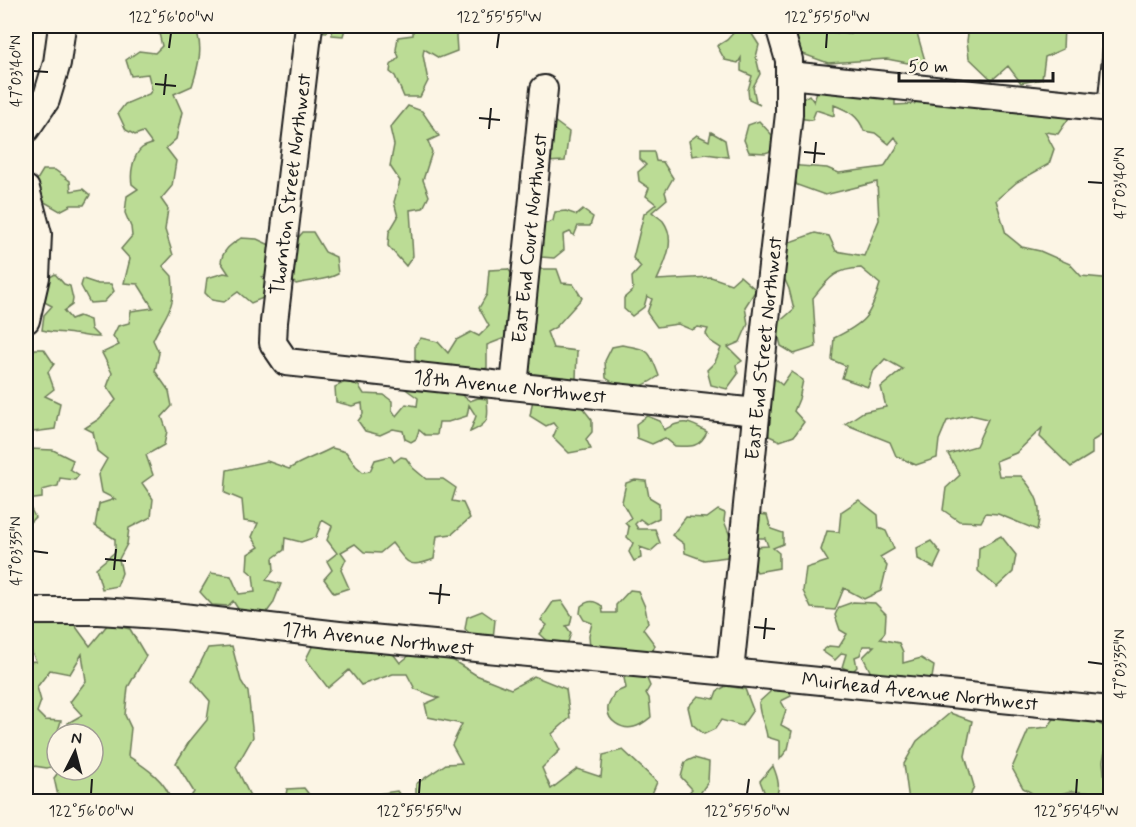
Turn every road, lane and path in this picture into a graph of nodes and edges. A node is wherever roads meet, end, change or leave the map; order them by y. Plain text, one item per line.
1 (62, 26) edge
2 (309, 26) edge
3 (779, 26) edge
4 (1110, 47) edge
5 (789, 75) junction
6 (544, 89) dead end
7 (1107, 108) edge
8 (26, 129) edge
9 (26, 189) edge
10 (26, 320) edge
11 (273, 343) joint
12 (514, 386) junction
13 (756, 412) junction
14 (26, 612) edge
15 (730, 672) junction
16 (1110, 710) edge

1 - 8 street
2 - 11 street, Thornton Street Northwest
3 - 5 street, East End Street Northwest
4 - 7 lane
5 - 7 street
5 - 13 street, East End Street Northwest
6 - 12 street, East End Court Northwest
9 - 10 street
11 - 12 street, 18th Avenue Northwest
12 - 13 street, 18th Avenue Northwest
13 - 15 street, East End Street Northwest
14 - 15 street, 17th Avenue Northwest
15 - 16 street, Muirhead Avenue Northwest

